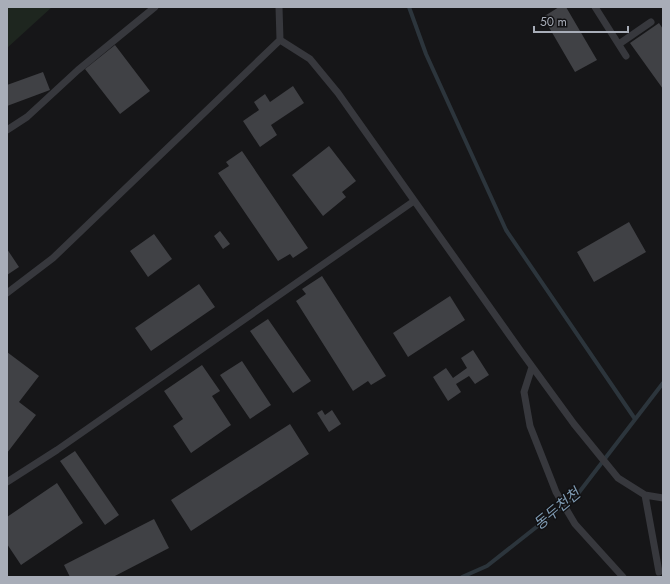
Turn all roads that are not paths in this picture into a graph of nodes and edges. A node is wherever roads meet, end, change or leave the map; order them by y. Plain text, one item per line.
1 (155, 7) edge
2 (279, 7) edge
3 (595, 7) edge
4 (651, 22) dead end
5 (280, 40) junction
6 (619, 44) junction
7 (626, 56) dead end
8 (7, 130) edge
9 (414, 200) junction
10 (7, 293) edge
11 (532, 367) junction
12 (7, 482) edge
13 (645, 495) junction
14 (663, 498) edge
15 (659, 572) edge
16 (624, 577) edge

1 - 8 lane
2 - 5 lane
3 - 6 lane
4 - 6 lane
5 - 9 lane
5 - 10 lane
6 - 7 lane
9 - 11 lane
9 - 12 lane
11 - 13 lane
11 - 16 lane
13 - 14 lane
13 - 15 lane

